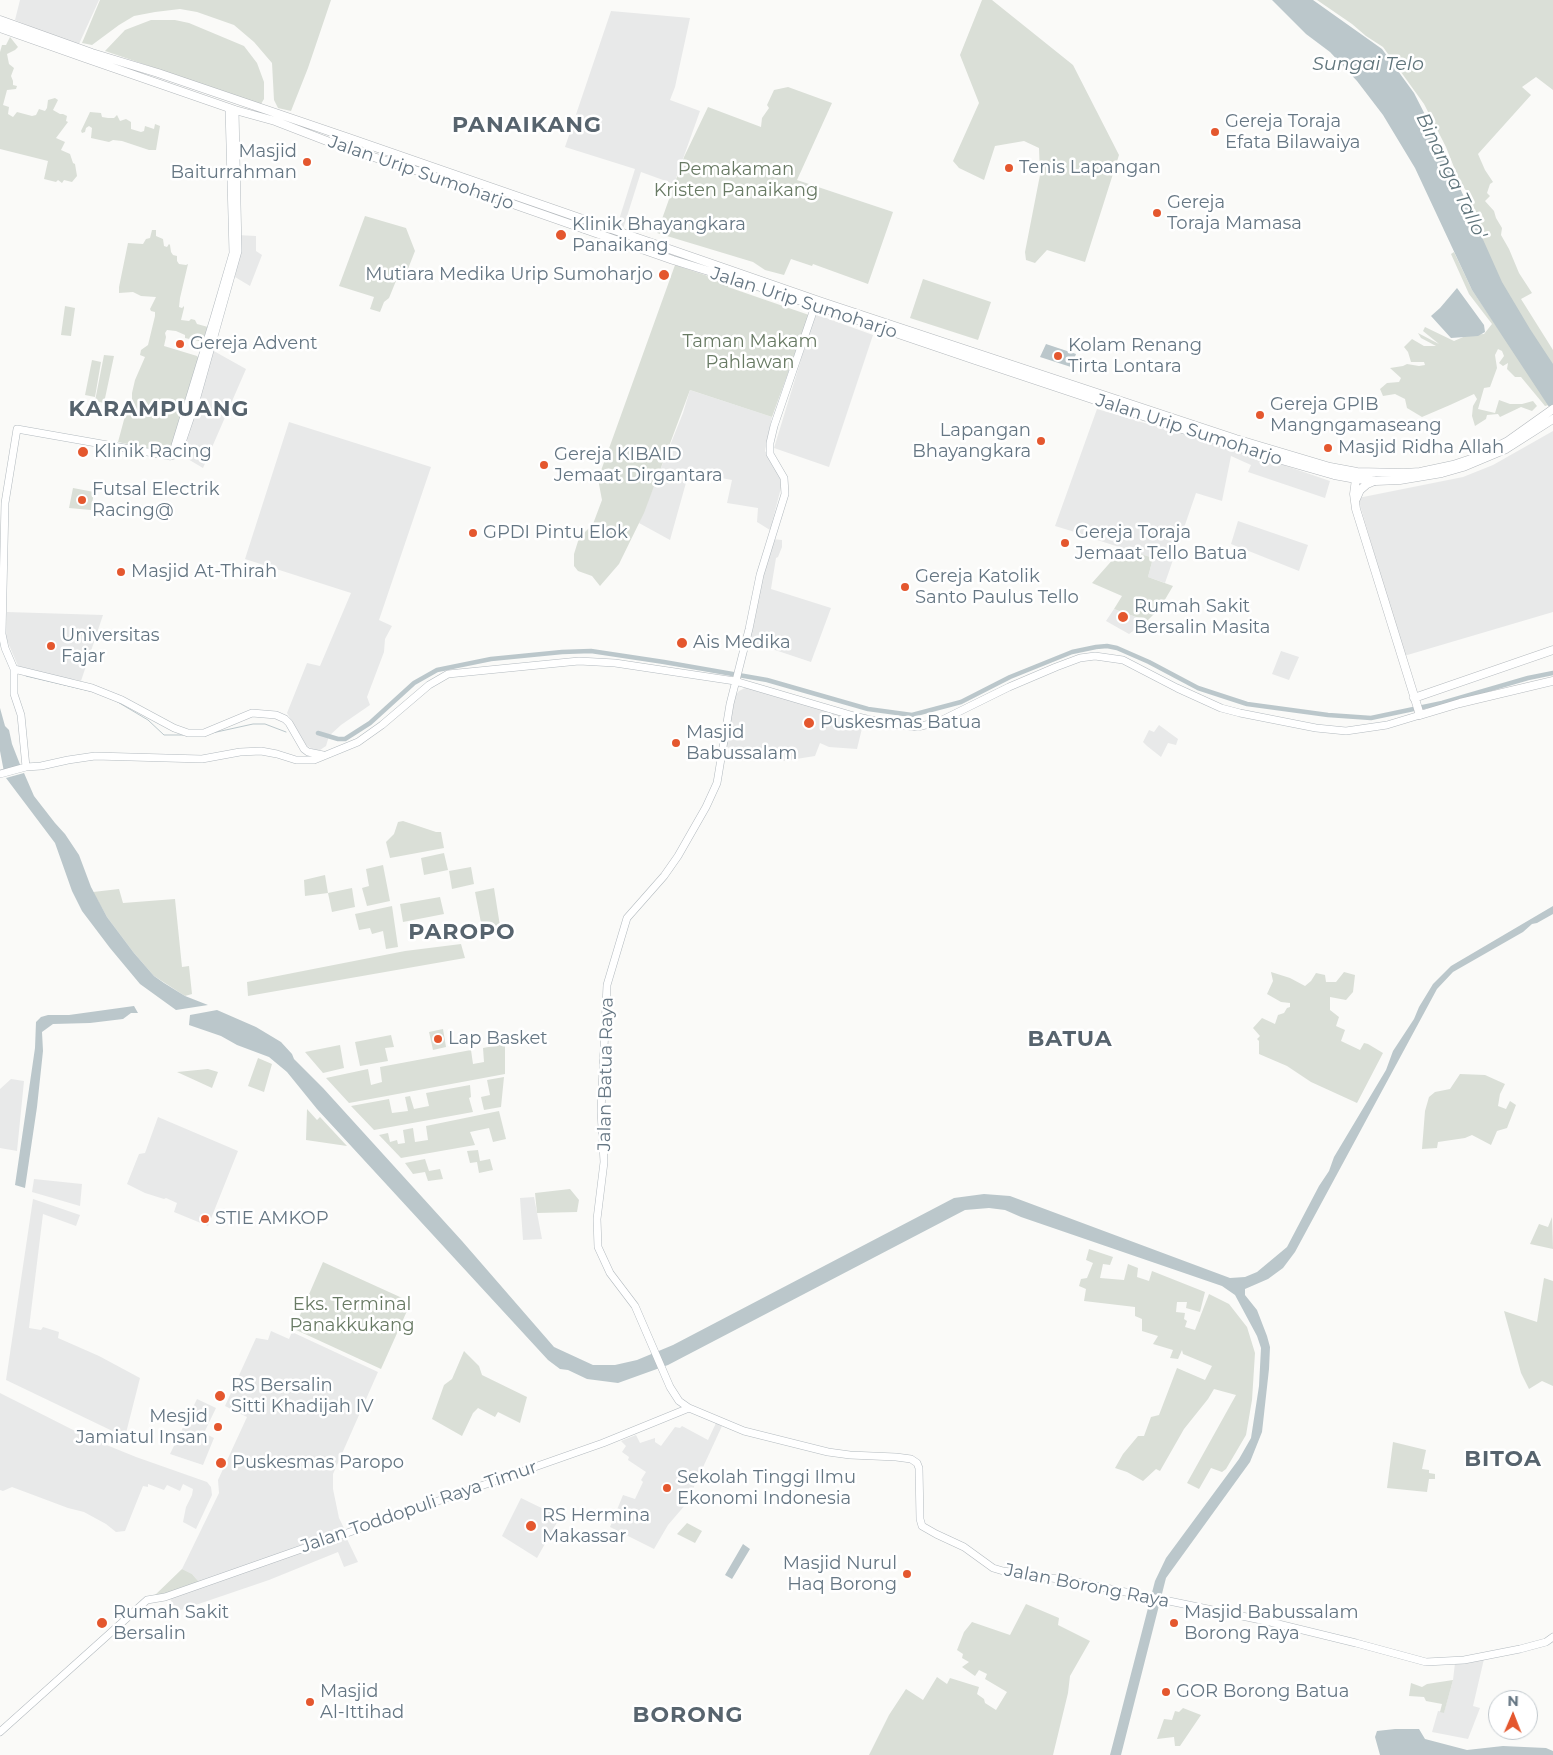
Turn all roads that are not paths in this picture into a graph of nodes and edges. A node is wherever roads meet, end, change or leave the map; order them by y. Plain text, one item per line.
1 (0, 20) edge
2 (0, 28) edge
3 (232, 109) junction
4 (332, 133) junction
5 (329, 142) junction
6 (428, 170) junction
7 (815, 306) junction
8 (940, 344) junction
9 (1551, 414) edge
10 (1356, 476) junction
11 (1376, 478) junction
12 (1356, 509) junction
13 (1553, 650) edge
14 (14, 672) junction
15 (735, 680) junction
16 (1553, 681) edge
17 (750, 685) junction
18 (732, 692) junction
19 (1418, 705) junction
20 (323, 755) junction
21 (27, 768) junction
22 (4, 773) edge
23 (0, 778) edge
24 (689, 1408) junction
25 (1553, 1637) edge
26 (0, 1732) edge

1 - 4 main road, Jalan Urip Sumoharjo
2 - 3 main road, Jalan Urip Sumoharjo
3 - 5 main road, Jalan Urip Sumoharjo
3 - 14 main road
4 - 5 main road
4 - 6 main road, Jalan Urip Sumoharjo
5 - 6 main road, Jalan Urip Sumoharjo
6 - 7 main road, Jalan Urip Sumoharjo
6 - 8 main road, Jalan Urip Sumoharjo
7 - 8 main road, Jalan Urip Sumoharjo
7 - 15 main road, Jalan Batua Raya
8 - 10 main road, Jalan Urip Sumoharjo
9 - 11 main road, Jalan Urip Sumoharjo
10 - 11 main road, Jalan Urip Sumoharjo
10 - 12 main road
11 - 12 main road
12 - 19 main road
13 - 19 main road
14 - 20 main road
14 - 21 main road
15 - 17 main road
15 - 18 main road, Jalan Batua Raya
15 - 20 main road
16 - 19 main road
17 - 18 main road
17 - 19 main road
18 - 24 main road, Jalan Batua Raya
20 - 21 main road
21 - 22 main road
21 - 23 main road
24 - 25 main road, Jalan Borong Raya
24 - 26 main road, Jalan Toddopuli Raya Timur

